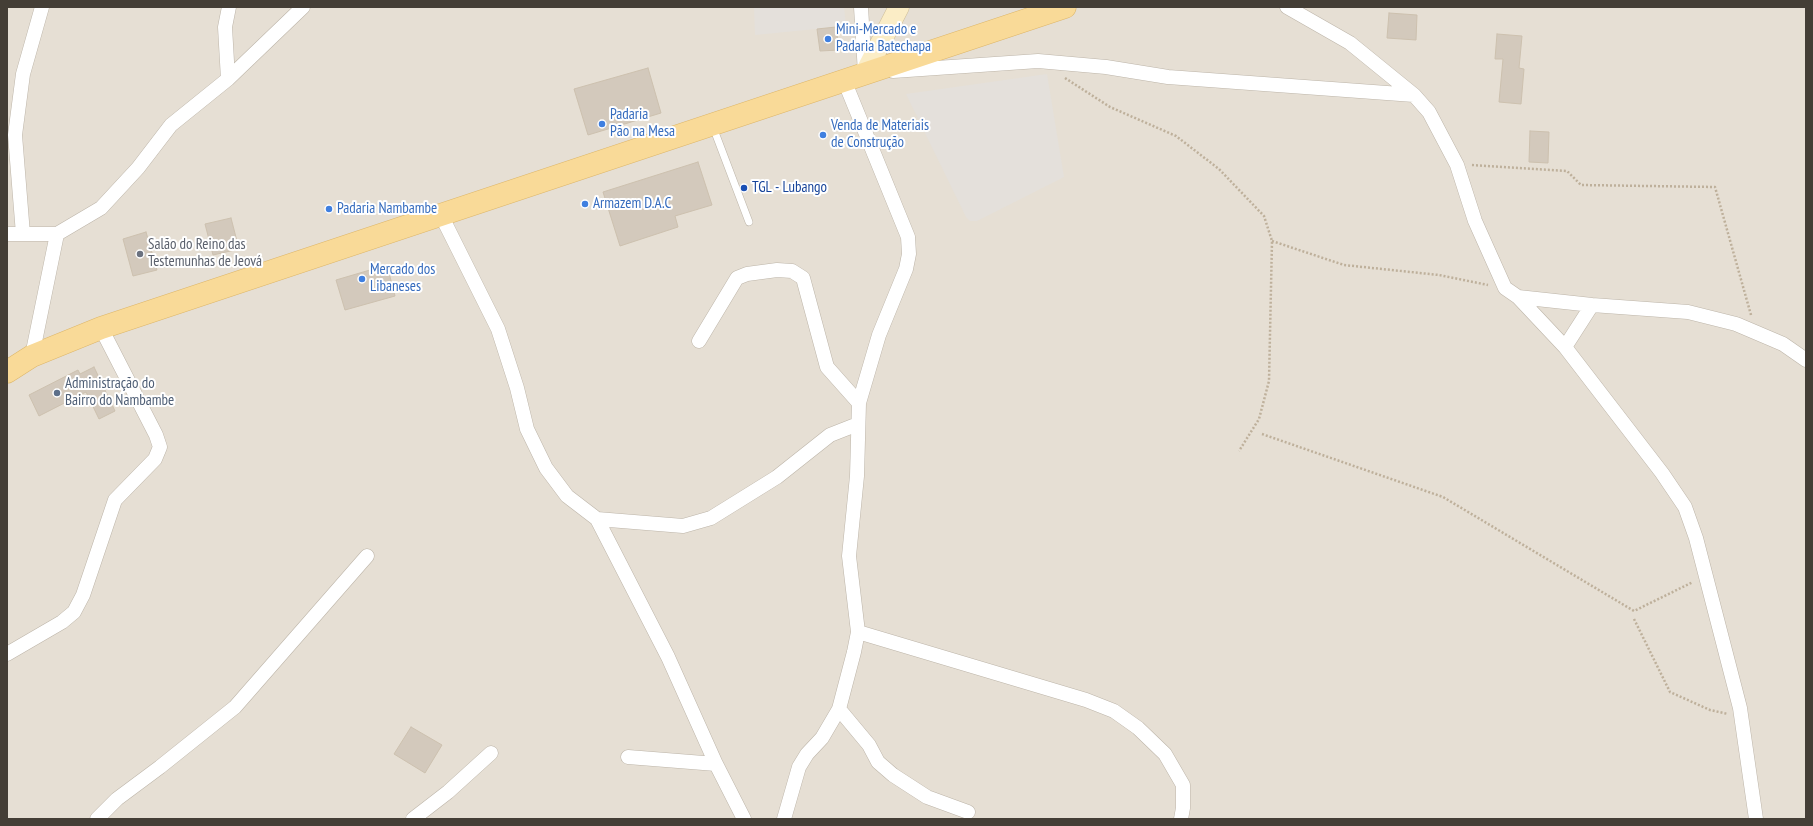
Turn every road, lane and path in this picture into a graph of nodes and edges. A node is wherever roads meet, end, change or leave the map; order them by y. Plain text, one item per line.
1 (42, 7) edge
2 (229, 7) edge
3 (303, 7) edge
4 (861, 7) edge
5 (899, 7) edge
6 (1065, 7) edge
7 (1287, 7) edge
8 (865, 73) junction
9 (1064, 78) dead end
10 (228, 79) junction
11 (844, 80) junction
12 (1414, 95) junction
13 (712, 124) junction
14 (1471, 165) dead end
15 (441, 215) junction
16 (749, 222) dead end
17 (7, 234) edge
18 (23, 234) junction
19 (57, 234) junction
20 (1272, 241) junction
21 (1505, 288) junction
22 (1518, 297) junction
23 (1592, 305) junction
24 (1751, 316) dead end
25 (101, 328) junction
26 (699, 342) dead end
27 (1564, 347) junction
28 (32, 356) junction
29 (1806, 360) edge
30 (7, 372) edge
31 (859, 403) junction
32 (858, 424) junction
33 (1262, 434) dead end
34 (1239, 451) dead end
35 (597, 519) junction
36 (367, 556) dead end
37 (1697, 580) dead end
38 (1634, 619) dead end
39 (858, 632) junction
40 (7, 654) edge
41 (839, 709) junction
42 (1731, 715) dead end
43 (491, 753) dead end
44 (628, 757) dead end
45 (716, 764) junction
46 (968, 812) dead end
47 (96, 819) edge
48 (413, 819) edge
49 (744, 819) edge
50 (784, 819) edge
51 (1181, 819) edge
52 (1756, 819) edge

1 - 18 street
2 - 10 street
3 - 10 street
4 - 8 street
5 - 8 street
6 - 8 main road
7 - 12 street
8 - 11 main road
8 - 12 street
9 - 20 path
10 - 19 street
11 - 13 main road
11 - 31 street
12 - 21 street
13 - 15 main road
13 - 16 lane
14 - 24 path
15 - 25 main road
15 - 35 street
17 - 18 street
18 - 19 street
19 - 28 street
20 - 21 path
20 - 34 path
21 - 22 street
22 - 23 street
22 - 27 street
23 - 27 street
23 - 29 street
25 - 28 main road
25 - 40 street
26 - 31 street
27 - 52 street
28 - 30 main road
31 - 32 street
32 - 35 street
32 - 39 street
33 - 37 path
35 - 45 street
36 - 47 street
38 - 42 path
39 - 41 street
39 - 51 street
41 - 46 street
41 - 50 street
43 - 48 street
44 - 45 street
45 - 49 street

